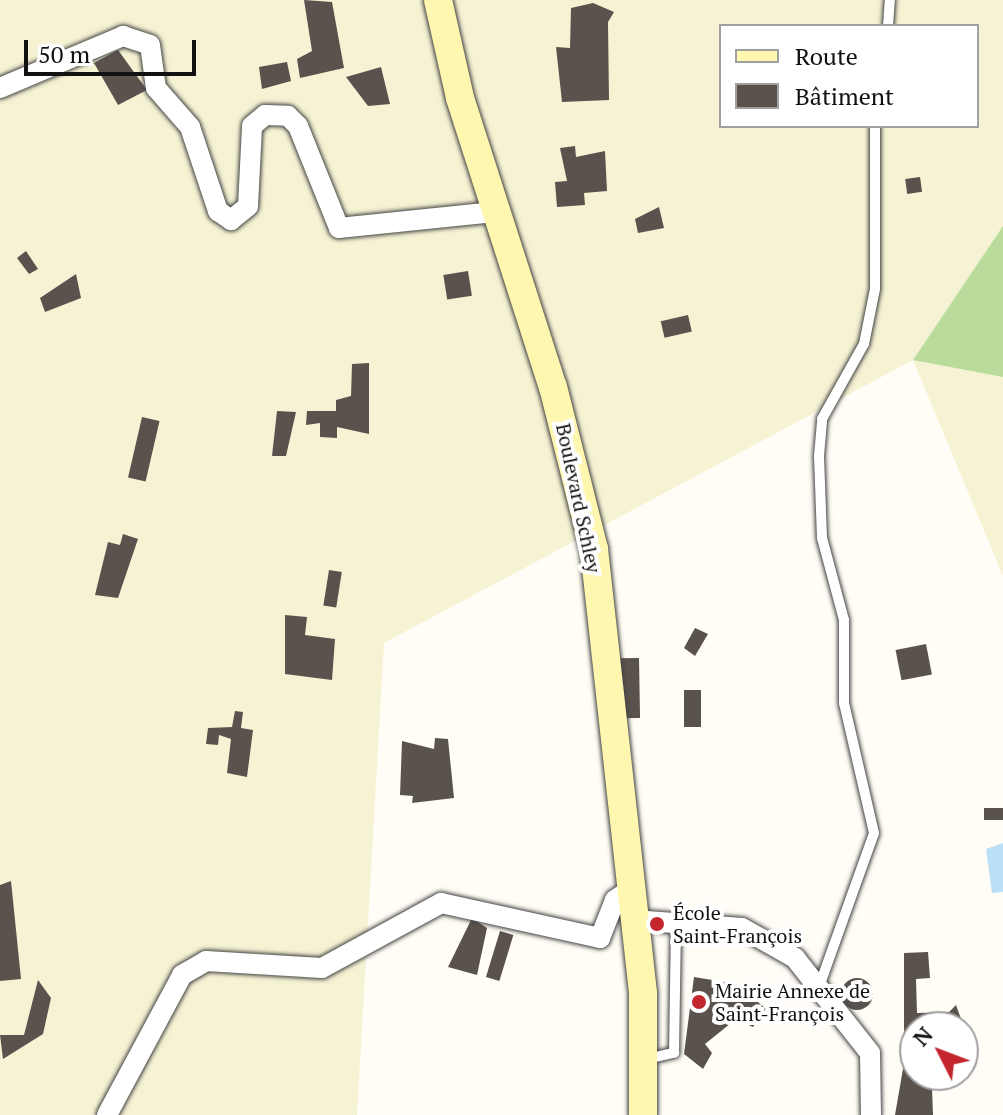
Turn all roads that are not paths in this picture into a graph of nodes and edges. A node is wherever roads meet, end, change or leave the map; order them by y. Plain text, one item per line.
1 (438, 0) edge
2 (890, 0) edge
3 (888, 24) edge
4 (0, 88) edge
5 (875, 128) edge
6 (494, 212) junction
7 (628, 891) junction
8 (633, 920) junction
9 (676, 927) junction
10 (820, 984) junction
11 (644, 1059) junction
12 (107, 1115) edge
13 (643, 1115) edge
14 (871, 1115) edge

1 - 6 main road, Boulevard Schley
2 - 3 lane
4 - 6 street
5 - 10 lane
6 - 7 main road, Boulevard Schley
7 - 8 main road, Boulevard Schley
7 - 12 street
8 - 9 street
8 - 11 main road, Boulevard Schley
9 - 10 street
9 - 11 lane
10 - 14 street
11 - 13 main road, Boulevard Schley

